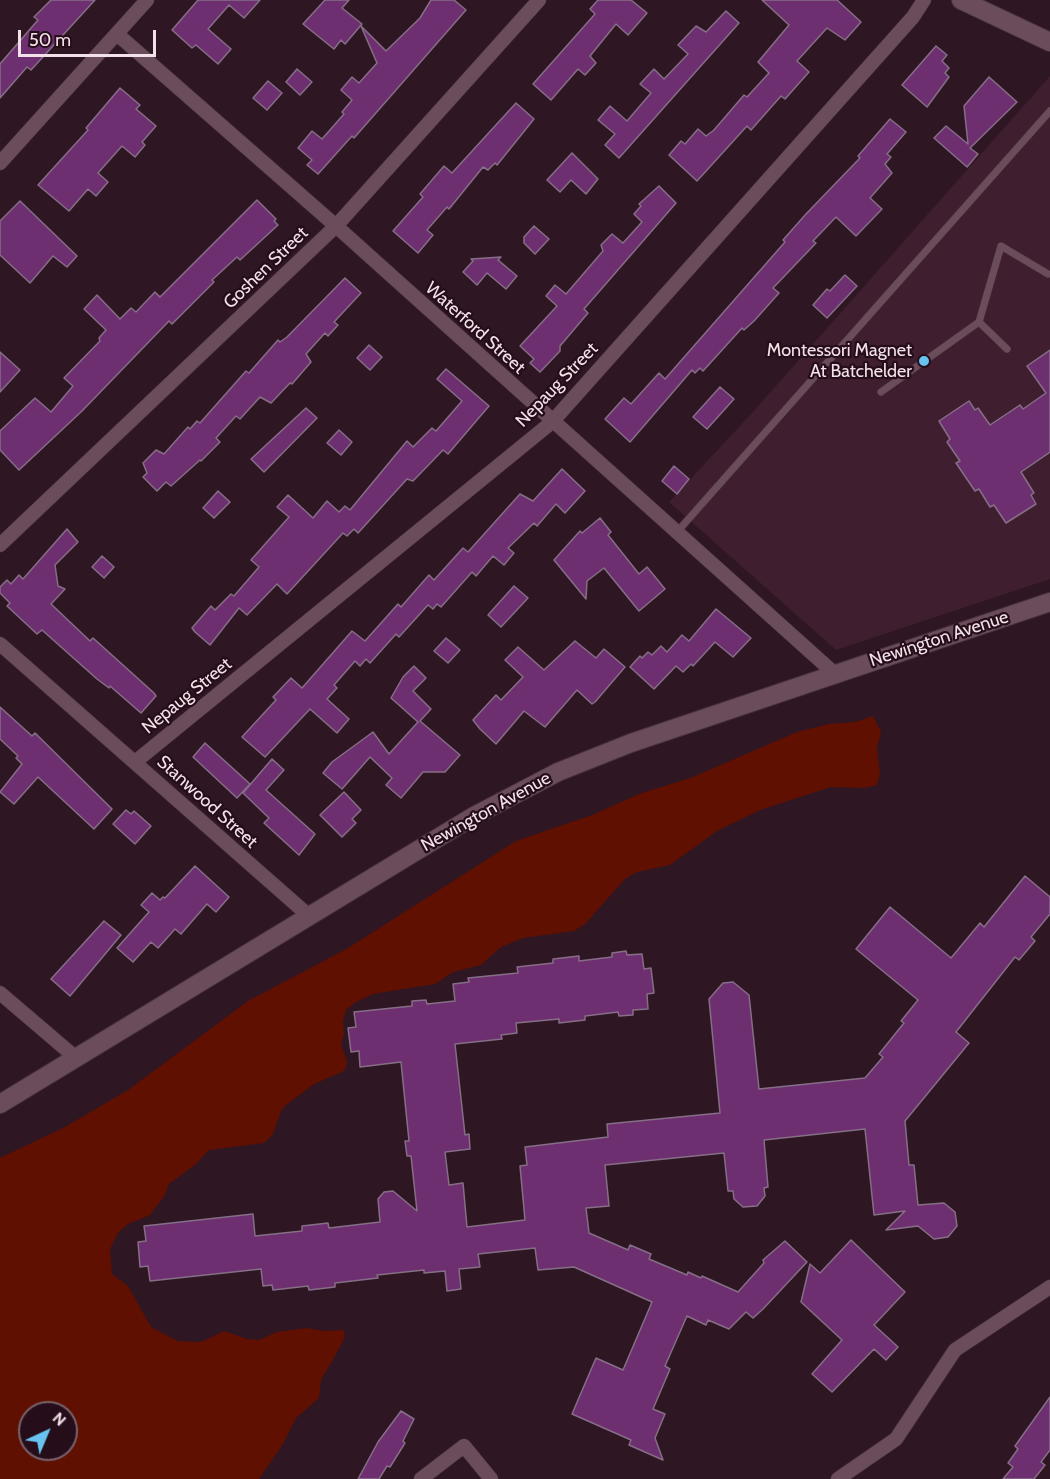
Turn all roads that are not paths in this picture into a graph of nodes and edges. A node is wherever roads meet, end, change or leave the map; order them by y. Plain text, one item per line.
1 (147, 0) edge
2 (539, 0) edge
3 (924, 0) edge
4 (962, 0) edge
5 (117, 34) junction
6 (1050, 42) edge
7 (1050, 111) edge
8 (0, 164) edge
9 (336, 226) junction
10 (1048, 274) dead end
11 (979, 322) junction
12 (1007, 349) dead end
13 (881, 392) dead end
14 (552, 422) junction
15 (677, 532) junction
16 (0, 545) edge
17 (1050, 602) edge
18 (0, 644) edge
19 (834, 673) junction
20 (135, 762) junction
21 (308, 915) junction
22 (0, 993) edge
23 (75, 1057) junction
24 (0, 1104) edge
25 (1050, 1287) edge
26 (421, 1479) edge
27 (491, 1479) edge
28 (838, 1479) edge

1 - 5 street
2 - 9 street, Goshen Street
3 - 14 street, Nepaug Street
4 - 6 main road
5 - 8 street
5 - 9 street, Waterford Street
7 - 15 lane
9 - 14 street, Waterford Street
9 - 16 street, Goshen Street
10 - 11 lane
11 - 12 lane
11 - 13 lane
14 - 15 street, Waterford Street
14 - 20 street, Nepaug Street
15 - 19 street, Waterford Street
17 - 19 main road, Newington Avenue
18 - 20 street, Stanwood Street
19 - 21 main road, Newington Avenue
20 - 21 street, Stanwood Street
21 - 23 main road, Newington Avenue
22 - 23 street
23 - 24 main road, Newington Avenue
25 - 28 street
26 - 27 street

